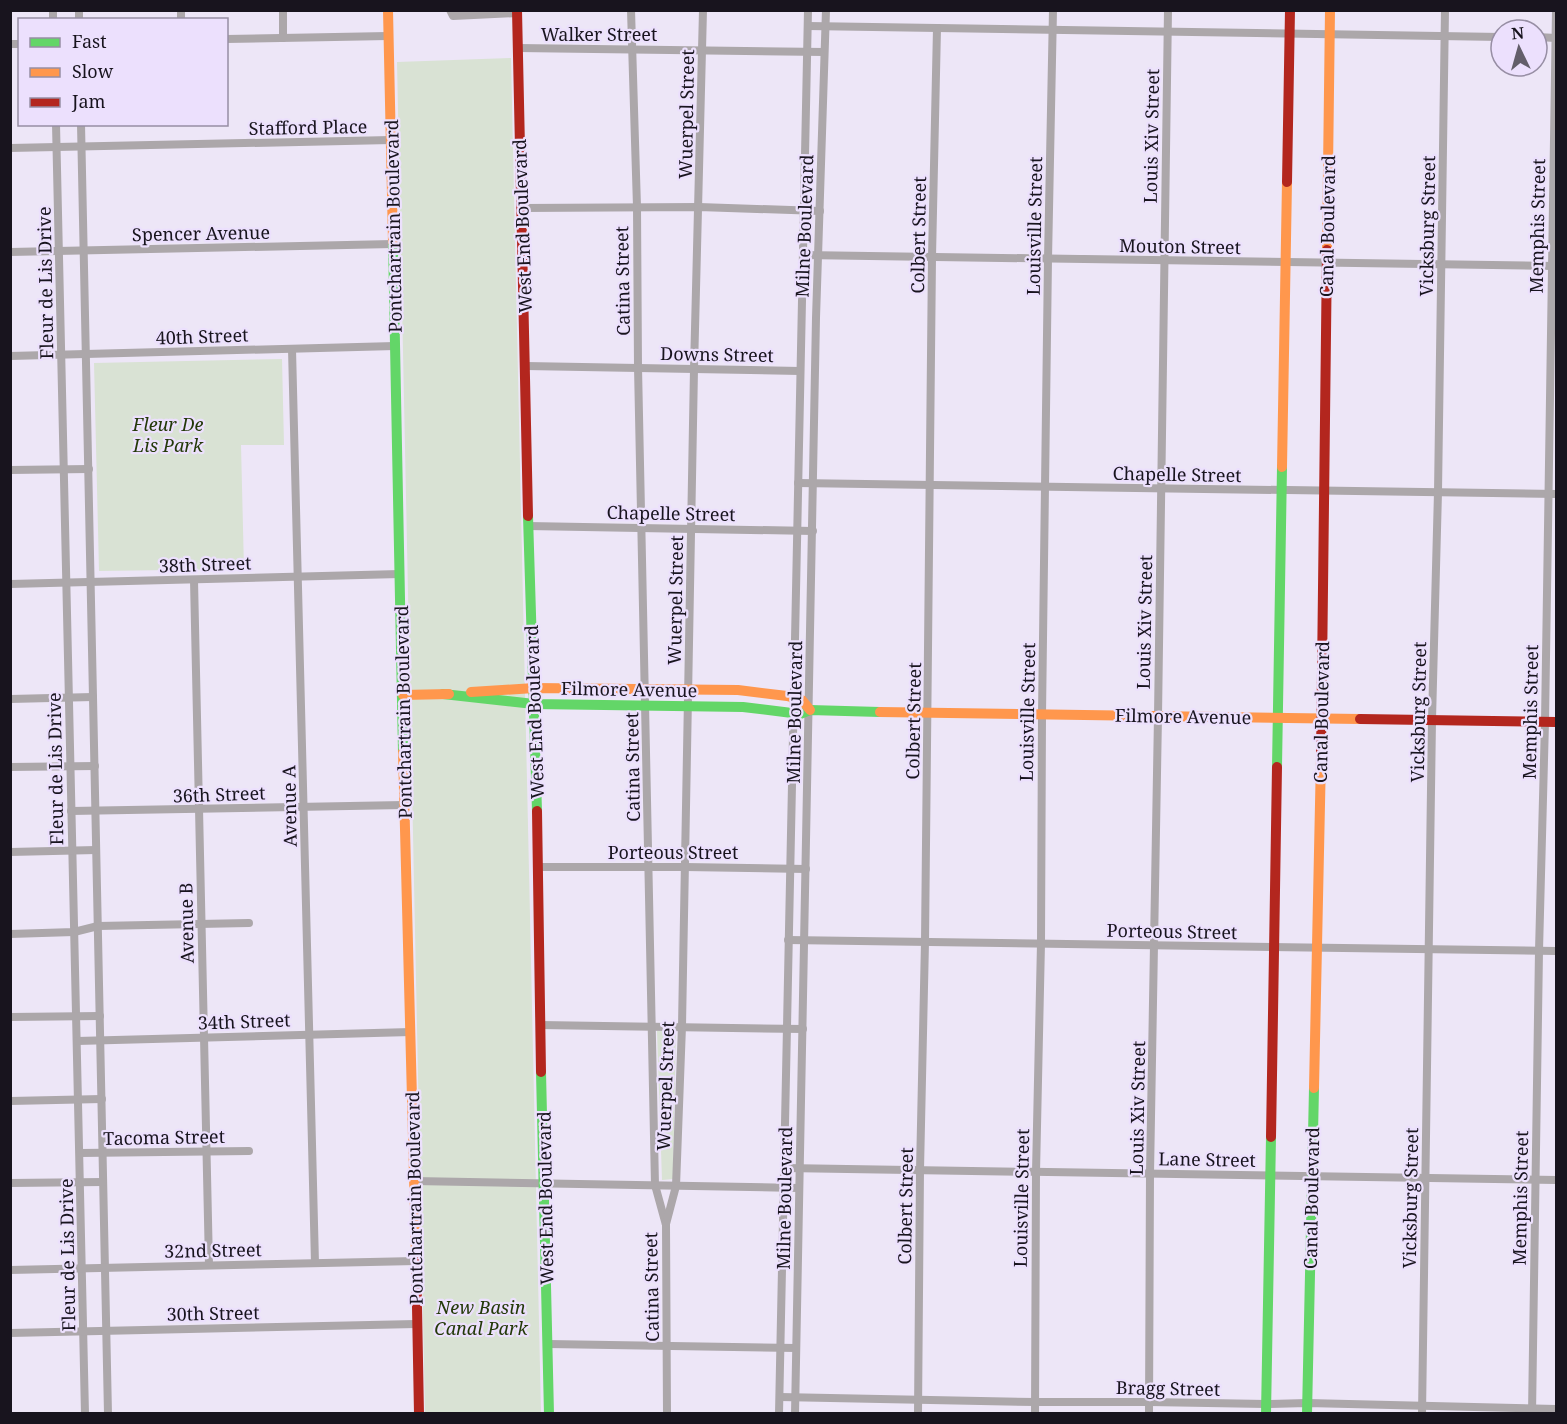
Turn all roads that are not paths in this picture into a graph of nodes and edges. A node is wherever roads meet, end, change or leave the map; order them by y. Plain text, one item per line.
1 (283, 10) edge
2 (388, 10) edge
3 (450, 10) edge
4 (631, 10) edge
5 (703, 10) edge
6 (808, 10) edge
7 (825, 10) edge
8 (1053, 10) edge
9 (1168, 10) edge
10 (1290, 10) edge
11 (1330, 10) edge
12 (1445, 10) edge
13 (1556, 10) edge
14 (517, 12) edge
15 (808, 26) junction
16 (824, 26) junction
17 (937, 28) junction
18 (1053, 31) junction
19 (1167, 32) junction
20 (1289, 34) junction
21 (1330, 34) junction
22 (388, 36) junction
23 (1444, 36) junction
24 (1489, 37) edge
25 (284, 38) junction
26 (1556, 38) edge
27 (228, 39) edge
28 (518, 48) junction
29 (632, 49) junction
30 (703, 50) junction
31 (807, 51) junction
32 (824, 52) junction
33 (56, 126) edge
34 (81, 126) edge
35 (391, 140) junction
36 (82, 146) junction
37 (56, 147) junction
38 (10, 148) edge
39 (637, 207) junction
40 (699, 207) junction
41 (522, 208) junction
42 (804, 210) junction
43 (820, 211) junction
44 (393, 244) junction
45 (84, 250) junction
46 (60, 251) junction
47 (10, 252) edge
48 (803, 255) junction
49 (819, 255) junction
50 (932, 257) junction
51 (1048, 259) junction
52 (1164, 260) junction
53 (1286, 262) junction
54 (1326, 263) junction
55 (1441, 264) junction
56 (1554, 266) edge
57 (395, 346) junction
58 (292, 349) junction
59 (61, 354) junction
60 (86, 354) junction
61 (10, 356) edge
62 (526, 366) junction
63 (638, 367) junction
64 (694, 369) junction
65 (800, 371) junction
66 (63, 469) junction
67 (89, 469) junction
68 (10, 470) edge
69 (798, 483) junction
70 (814, 483) junction
71 (930, 485) junction
72 (1045, 487) junction
73 (1161, 488) junction
74 (1282, 490) junction
75 (1323, 491) junction
76 (1438, 492) junction
77 (1552, 494) edge
78 (528, 526) junction
79 (642, 527) junction
80 (691, 528) junction
81 (797, 531) junction
82 (813, 531) junction
83 (400, 574) junction
84 (297, 576) junction
85 (194, 580) junction
86 (66, 582) junction
87 (91, 582) junction
88 (10, 584) edge
89 (534, 688) junction
90 (646, 688) junction
91 (688, 689) junction
92 (443, 694) junction
93 (403, 695) junction
94 (93, 697) junction
95 (68, 698) junction
96 (794, 698) junction
97 (10, 699) edge
98 (534, 704) junction
99 (688, 705) junction
100 (646, 706) junction
101 (810, 710) junction
102 (793, 713) junction
103 (928, 713) junction
104 (1042, 714) junction
105 (1158, 716) junction
106 (1278, 717) junction
107 (1321, 718) junction
108 (1432, 720) junction
109 (1551, 722) edge
110 (70, 766) junction
111 (95, 766) junction
112 (10, 767) edge
113 (404, 805) junction
114 (304, 806) junction
115 (198, 809) junction
116 (71, 811) junction
117 (96, 812) junction
118 (71, 850) junction
119 (96, 850) junction
120 (10, 852) edge
121 (539, 867) junction
122 (649, 867) junction
123 (685, 867) junction
124 (790, 868) junction
125 (806, 869) junction
126 (201, 923) junction
127 (249, 923) dead end
128 (98, 926) junction
129 (74, 932) junction
130 (10, 934) edge
131 (788, 940) junction
132 (804, 940) junction
133 (926, 942) junction
134 (1041, 944) junction
135 (1154, 945) junction
136 (1273, 947) junction
137 (1316, 948) junction
138 (1430, 950) junction
139 (1539, 951) junction
140 (1557, 951) edge
141 (76, 1016) junction
142 (100, 1016) junction
143 (10, 1017) edge
144 (540, 1025) junction
145 (653, 1026) junction
146 (682, 1026) junction
147 (786, 1028) junction
148 (803, 1029) junction
149 (411, 1032) junction
150 (309, 1034) junction
151 (204, 1037) junction
152 (100, 1040) junction
153 (77, 1041) junction
154 (102, 1099) junction
155 (79, 1100) junction
156 (10, 1101) edge
157 (207, 1151) junction
158 (249, 1151) dead end
159 (80, 1153) junction
160 (103, 1153) junction
161 (785, 1168) junction
162 (800, 1168) junction
163 (920, 1170) junction
164 (1036, 1172) junction
165 (1150, 1173) junction
166 (1270, 1175) junction
167 (1311, 1176) junction
168 (1425, 1178) junction
169 (1535, 1179) junction
170 (1557, 1180) edge
171 (414, 1181) junction
172 (80, 1182) junction
173 (103, 1182) junction
174 (10, 1183) edge
175 (545, 1183) junction
176 (655, 1185) junction
177 (676, 1186) junction
178 (784, 1188) junction
179 (799, 1188) junction
180 (666, 1225) junction
181 (416, 1261) junction
182 (315, 1263) junction
183 (209, 1265) junction
184 (105, 1268) junction
185 (82, 1269) junction
186 (10, 1270) edge
187 (416, 1324) junction
188 (106, 1330) junction
189 (84, 1331) junction
190 (10, 1333) edge
191 (548, 1344) junction
192 (667, 1345) junction
193 (781, 1348) junction
194 (796, 1348) junction
195 (780, 1397) junction
196 (795, 1398) junction
197 (918, 1400) junction
198 (1035, 1402) junction
199 (1149, 1402) junction
200 (1307, 1408) edge
201 (1266, 1409) edge
202 (1423, 1409) edge
203 (1557, 1409) edge
204 (1532, 1411) edge
205 (85, 1413) edge
206 (108, 1413) edge
207 (419, 1413) edge
208 (549, 1413) edge
209 (667, 1413) edge
210 (779, 1413) edge
211 (795, 1413) edge
212 (918, 1413) edge
213 (1035, 1413) edge
214 (1149, 1413) edge

1 - 25 street
2 - 22 main road, Pontchartrain Boulevard
3 - 14 street
4 - 29 street, Catina Street
5 - 30 street, Wuerpel Street
6 - 15 street, Milne Boulevard
7 - 16 street, Milne Boulevard
8 - 18 street, Louisville Street
9 - 19 street, Louis Xiv Street
10 - 20 main road
11 - 21 main road, Canal Boulevard
12 - 23 street, Vicksburg Street
13 - 26 street, Memphis Street
14 - 28 main road, West End Boulevard
15 - 16 street
15 - 31 street, Milne Boulevard
16 - 17 street
16 - 32 street, Milne Boulevard
17 - 18 street
17 - 50 street, Colbert Street
18 - 19 street
18 - 51 street, Louisville Street
19 - 20 street
19 - 52 street, Louis Xiv Street
20 - 21 street
20 - 53 main road
21 - 23 street
21 - 54 main road, Canal Boulevard
22 - 25 street
22 - 35 main road, Pontchartrain Boulevard
23 - 24 street
23 - 55 street, Vicksburg Street
25 - 27 street
26 - 56 street, Memphis Street
28 - 29 street, Walker Street
28 - 41 main road, West End Boulevard
29 - 30 street, Walker Street
29 - 39 street, Catina Street
30 - 31 street, Walker Street
30 - 40 street, Wuerpel Street
31 - 32 street, Walker Street
31 - 42 street, Milne Boulevard
32 - 43 street, Milne Boulevard
33 - 37 street, Fleur de Lis Drive
34 - 36 street, Fleur de Lis Drive
35 - 36 street, Stafford Place
35 - 44 main road, Pontchartrain Boulevard
36 - 37 street, Stafford Place
36 - 45 street, Fleur de Lis Drive
37 - 38 street, Stafford Place
37 - 46 street, Fleur de Lis Drive
39 - 40 street
39 - 41 street
39 - 63 street, Catina Street
40 - 42 street
40 - 64 street, Wuerpel Street
41 - 62 main road, West End Boulevard
42 - 43 street
42 - 48 street, Milne Boulevard
43 - 49 street, Milne Boulevard
44 - 45 street, Spencer Avenue
44 - 57 main road, Pontchartrain Boulevard
45 - 46 street, Spencer Avenue
45 - 60 street, Fleur de Lis Drive
46 - 47 street, Spencer Avenue
46 - 59 street, Fleur de Lis Drive
48 - 49 street, Mouton Street
48 - 65 street, Milne Boulevard
49 - 50 street, Mouton Street
49 - 70 street, Milne Boulevard
50 - 51 street, Mouton Street
50 - 71 street, Colbert Street
51 - 52 street, Mouton Street
51 - 72 street, Louisville Street
52 - 53 street, Mouton Street
52 - 73 street, Louis Xiv Street
53 - 54 street, Mouton Street
53 - 74 main road
54 - 55 street, Mouton Street
54 - 75 main road, Canal Boulevard
55 - 56 street, Mouton Street
55 - 76 street, Vicksburg Street
56 - 77 street, Memphis Street
57 - 58 street, 40th Street
57 - 83 main road, Pontchartrain Boulevard
58 - 60 street, 40th Street
58 - 84 street, Avenue A
59 - 60 street, 40th Street
59 - 61 street, 40th Street
59 - 66 street, Fleur de Lis Drive
60 - 67 street, Fleur de Lis Drive
62 - 63 street, Downs Street
62 - 78 main road, West End Boulevard
63 - 64 street, Downs Street
63 - 79 street, Catina Street
64 - 65 street, Downs Street
64 - 80 street, Wuerpel Street
65 - 69 street, Milne Boulevard
66 - 67 street
66 - 68 street
66 - 86 street, Fleur de Lis Drive
67 - 87 street, Fleur de Lis Drive
69 - 70 street, Chapelle Street
69 - 81 street, Milne Boulevard
70 - 71 street, Chapelle Street
70 - 82 street, Milne Boulevard
71 - 72 street, Chapelle Street
71 - 103 street, Colbert Street
72 - 73 street, Chapelle Street
72 - 104 street, Louisville Street
73 - 74 street, Chapelle Street
73 - 105 street, Louis Xiv Street
74 - 75 street, Chapelle Street
74 - 106 main road
75 - 76 street, Chapelle Street
75 - 107 main road, Canal Boulevard
76 - 77 street, Chapelle Street
76 - 108 street, Vicksburg Street
77 - 109 street, Memphis Street
78 - 79 street, Chapelle Street
78 - 89 main road, West End Boulevard
79 - 80 street, Chapelle Street
79 - 90 street, Catina Street
80 - 81 street, Chapelle Street
80 - 91 street, Wuerpel Street
81 - 82 street, Chapelle Street
81 - 96 street, Milne Boulevard
82 - 101 street, Milne Boulevard
83 - 84 street, 38th Street
83 - 93 main road, Pontchartrain Boulevard
84 - 85 street, 38th Street
84 - 114 street, Avenue A
85 - 87 street, 38th Street
85 - 115 street, Avenue B
86 - 87 street, 38th Street
86 - 88 street, 38th Street
86 - 95 street, Fleur de Lis Drive
87 - 94 street, Fleur de Lis Drive
89 - 90 main road, Filmore Avenue
89 - 92 main road, Filmore Avenue
89 - 98 main road, West End Boulevard
90 - 91 main road, Filmore Avenue
90 - 100 street, Catina Street
91 - 96 main road, Filmore Avenue
91 - 99 street, Wuerpel Street
92 - 93 main road, Filmore Avenue
92 - 98 main road, Filmore Avenue
93 - 113 main road, Pontchartrain Boulevard
94 - 95 street
94 - 111 street, Fleur de Lis Drive
95 - 97 street
95 - 110 street, Fleur de Lis Drive
96 - 101 main road, Filmore Avenue
96 - 102 street, Milne Boulevard
98 - 100 main road, Filmore Avenue
98 - 121 main road, West End Boulevard
99 - 100 main road, Filmore Avenue
99 - 102 main road, Filmore Avenue
99 - 123 street, Wuerpel Street
100 - 122 street, Catina Street
101 - 102 main road, Filmore Avenue
101 - 103 main road, Filmore Avenue
101 - 125 street, Milne Boulevard
102 - 124 street, Milne Boulevard
103 - 104 main road, Filmore Avenue
103 - 133 street, Colbert Street
104 - 105 main road, Filmore Avenue
104 - 134 street, Louisville Street
105 - 106 main road, Filmore Avenue
105 - 135 street, Louis Xiv Street
106 - 107 main road, Filmore Avenue
106 - 136 main road
107 - 108 main road, Filmore Avenue
107 - 137 main road, Canal Boulevard
108 - 109 main road, Filmore Avenue
108 - 138 street, Vicksburg Street
109 - 139 street, Memphis Street
110 - 111 street
110 - 112 street
110 - 116 street, Fleur de Lis Drive
111 - 117 street, Fleur de Lis Drive
113 - 114 street, 36th Street
113 - 149 main road, Pontchartrain Boulevard
114 - 115 street, 36th Street
114 - 150 street, Avenue A
115 - 117 street, 36th Street
115 - 126 street, Avenue B
116 - 117 street, 36th Street
116 - 118 street, Fleur de Lis Drive
117 - 119 street, Fleur de Lis Drive
118 - 119 street
118 - 120 street
118 - 129 street, Fleur de Lis Drive
119 - 128 street, Fleur de Lis Drive
121 - 122 street, Porteous Street
121 - 144 main road, West End Boulevard
122 - 123 street, Porteous Street
122 - 145 street, Catina Street
123 - 124 street, Porteous Street
123 - 146 street, Wuerpel Street
124 - 125 street, Porteous Street
124 - 131 street, Milne Boulevard
125 - 132 street, Milne Boulevard
126 - 127 street
126 - 128 street
126 - 151 street, Avenue B
128 - 129 street
128 - 142 street, Fleur de Lis Drive
129 - 130 street
129 - 141 street, Fleur de Lis Drive
131 - 132 street, Porteous Street
131 - 147 street, Milne Boulevard
132 - 133 street, Porteous Street
132 - 148 street, Milne Boulevard
133 - 134 street, Porteous Street
133 - 163 street, Colbert Street
134 - 135 street, Porteous Street
134 - 164 street, Louisville Street
135 - 136 street, Porteous Street
135 - 165 street, Louis Xiv Street
136 - 137 street, Porteous Street
136 - 166 main road
137 - 138 street, Porteous Street
137 - 167 main road, Canal Boulevard
138 - 139 street, Porteous Street
138 - 168 street, Vicksburg Street
139 - 140 street, Porteous Street
139 - 169 street, Memphis Street
141 - 142 street
141 - 143 street
141 - 153 street, Fleur de Lis Drive
142 - 152 street, Fleur de Lis Drive
144 - 145 street
144 - 175 main road, West End Boulevard
145 - 146 street
145 - 176 street, Catina Street
146 - 147 street
146 - 177 street, Wuerpel Street
147 - 148 street
147 - 161 street, Milne Boulevard
148 - 162 street, Milne Boulevard
149 - 150 street, 34th Street
149 - 171 main road, Pontchartrain Boulevard
150 - 151 street, 34th Street
150 - 182 street, Avenue A
151 - 152 street, 34th Street
151 - 157 street, Avenue B
152 - 153 street, 34th Street
152 - 154 street, Fleur de Lis Drive
153 - 155 street, Fleur de Lis Drive
154 - 155 street
154 - 160 street, Fleur de Lis Drive
155 - 156 street
155 - 159 street, Fleur de Lis Drive
157 - 158 street, Tacoma Street
157 - 160 street, Tacoma Street
157 - 183 street, Avenue B
159 - 160 street, Tacoma Street
159 - 172 street, Fleur de Lis Drive
160 - 173 street, Fleur de Lis Drive
161 - 162 street, Lane Street
161 - 178 street, Milne Boulevard
162 - 163 street, Lane Street
162 - 179 street, Milne Boulevard
163 - 164 street, Lane Street
163 - 197 street, Colbert Street
164 - 165 street, Lane Street
164 - 198 street, Louisville Street
165 - 166 street, Lane Street
165 - 199 street, Louis Xiv Street
166 - 167 street, Lane Street
166 - 201 main road
167 - 168 street, Lane Street
167 - 200 main road, Canal Boulevard
168 - 169 street, Lane Street
168 - 202 street, Vicksburg Street
169 - 170 street, Lane Street
169 - 204 street, Memphis Street
171 - 175 street
171 - 181 main road, Pontchartrain Boulevard
172 - 173 street
172 - 174 street
172 - 185 street, Fleur de Lis Drive
173 - 184 street, Fleur de Lis Drive
175 - 176 street
175 - 191 main road, West End Boulevard
176 - 177 street
176 - 180 street, Catina Street
177 - 178 street
177 - 180 street, Wuerpel Street
178 - 179 street
178 - 193 street, Milne Boulevard
179 - 194 street, Milne Boulevard
180 - 192 street, Catina Street
181 - 182 street, 32nd Street
181 - 187 main road, Pontchartrain Boulevard
182 - 183 street, 32nd Street
183 - 184 street, 32nd Street
184 - 185 street, 32nd Street
184 - 188 street, Fleur de Lis Drive
185 - 186 street, 32nd Street
185 - 189 street, Fleur de Lis Drive
187 - 188 street, 30th Street
187 - 207 main road, Pontchartrain Boulevard
188 - 189 street, 30th Street
188 - 206 street, Fleur de Lis Drive
189 - 190 street, 30th Street
189 - 205 street, Fleur de Lis Drive
191 - 192 street
191 - 208 main road, West End Boulevard
192 - 193 street
192 - 209 street, Catina Street
193 - 194 street
193 - 195 street, Milne Boulevard
194 - 196 street, Milne Boulevard
195 - 196 street, Bragg Street
195 - 210 street, Milne Boulevard
196 - 197 street, Bragg Street
196 - 211 street, Milne Boulevard
197 - 198 street, Bragg Street
197 - 212 street, Colbert Street
198 - 199 street, Bragg Street
198 - 213 street, Louisville Street
199 - 201 street, Bragg Street
199 - 214 street, Louis Xiv Street
200 - 201 street, Bragg Street
200 - 202 street, Bragg Street
202 - 204 street, Bragg Street
203 - 204 street, Bragg Street

